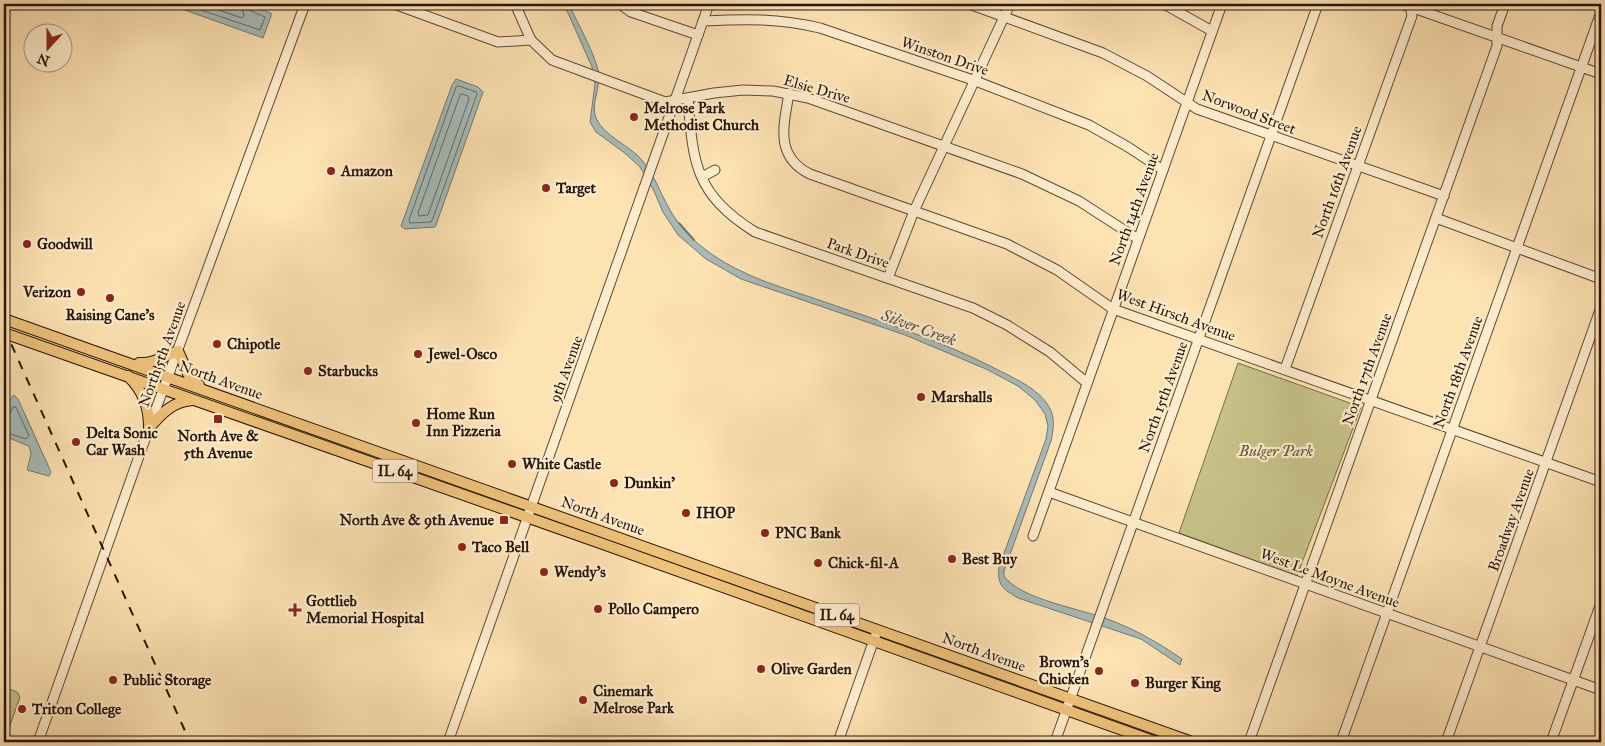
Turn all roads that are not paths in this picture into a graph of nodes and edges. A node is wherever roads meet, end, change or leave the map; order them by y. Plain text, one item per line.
1 (305, 4) edge
2 (394, 4) edge
3 (515, 4) edge
4 (620, 4) edge
5 (709, 4) edge
6 (969, 4) edge
7 (1010, 4) edge
8 (1164, 4) edge
9 (1222, 4) edge
10 (1318, 4) edge
11 (1505, 4) edge
12 (1407, 5) edge
13 (1601, 12) edge
14 (1004, 16) junction
15 (703, 21) junction
16 (1212, 31) junction
17 (698, 35) junction
18 (1497, 37) junction
19 (531, 40) junction
20 (1581, 67) junction
21 (1601, 74) edge
22 (973, 80) junction
23 (789, 93) junction
24 (688, 98) junction
25 (675, 101) junction
26 (1187, 102) junction
27 (1271, 135) junction
28 (944, 146) junction
29 (1357, 165) junction
30 (715, 170) dead end
31 (1163, 170) junction
32 (702, 177) junction
33 (1444, 196) junction
34 (914, 211) junction
35 (1436, 218) junction
36 (1138, 239) junction
37 (1517, 248) junction
38 (888, 278) junction
39 (1601, 279) edge
40 (1601, 307) edge
41 (1113, 309) junction
42 (4, 319) edge
43 (4, 333) edge
44 (1199, 338) junction
45 (178, 351) junction
46 (121, 360) junction
47 (1285, 369) junction
48 (127, 376) junction
49 (168, 376) junction
50 (1087, 383) junction
51 (164, 388) junction
52 (206, 390) junction
53 (195, 400) junction
54 (1371, 400) junction
55 (149, 428) junction
56 (1452, 429) junction
57 (1546, 462) junction
58 (1601, 482) edge
59 (1049, 492) junction
60 (532, 506) junction
61 (528, 518) junction
62 (1132, 522) junction
63 (1032, 536) dead end
64 (1305, 584) junction
65 (1601, 603) edge
66 (1387, 614) junction
67 (878, 630) junction
68 (873, 641) junction
69 (1480, 647) junction
70 (1574, 680) junction
71 (1601, 690) edge
72 (1070, 698) junction
73 (1066, 710) junction
74 (1249, 741) edge
75 (38, 742) edge
76 (448, 742) edge
77 (838, 742) edge
78 (1055, 742) edge
79 (1156, 742) edge
80 (1192, 742) edge
81 (1341, 742) edge
82 (1446, 742) edge
83 (1551, 742) edge

1 - 45 street, North 5th Avenue
2 - 19 street
3 - 19 street
4 - 17 street
5 - 15 street, 9th Avenue
6 - 14 street, Norwood Street
7 - 14 street
8 - 16 street
9 - 16 street, North 14th Avenue
10 - 27 street, North 15th Avenue
11 - 18 street, North 17th Avenue
12 - 18 street
12 - 29 street, North 16th Avenue
13 - 20 street, North 18th Avenue
14 - 22 street
14 - 26 street, Norwood Street
15 - 17 street, 9th Avenue
15 - 22 street, Winston Drive
16 - 26 street, North 14th Avenue
17 - 25 street, 9th Avenue
18 - 20 street
18 - 33 street, North 17th Avenue
19 - 25 street, Elsie Drive
20 - 21 street
20 - 37 street, North 18th Avenue
22 - 28 street
22 - 31 street, Winston Drive
23 - 24 street, Elsie Drive
23 - 28 street, Elsie Drive
23 - 34 street, West Hirsch Avenue
24 - 25 street, Elsie Drive
24 - 32 street, Park Drive
25 - 60 street, 9th Avenue
26 - 27 street, Norwood Street
26 - 31 street, North 14th Avenue
27 - 29 street, Norwood Street
27 - 44 street, North 15th Avenue
28 - 34 street
28 - 36 street, Elsie Drive
29 - 33 street, Norwood Street
29 - 47 street, North 16th Avenue
30 - 32 street
31 - 36 street, North 14th Avenue
32 - 38 street, Park Drive
33 - 35 street, North 17th Avenue
34 - 38 street
34 - 41 street, West Hirsch Avenue
35 - 37 street
35 - 54 street, North 17th Avenue
36 - 41 street, North 14th Avenue
37 - 39 street
37 - 56 street, North 18th Avenue
38 - 50 street, Park Drive
40 - 57 street, Broadway Avenue
41 - 44 street, West Hirsch Avenue
41 - 50 street, North 14th Avenue
42 - 46 main road, North Avenue / IL 64
43 - 48 main road, North Avenue / IL 64
44 - 47 street, West Hirsch Avenue
44 - 62 street, North 15th Avenue
45 - 46 main road
45 - 49 street, North 5th Avenue
45 - 52 main road
46 - 49 main road, North Avenue / IL 64
47 - 54 street, West Hirsch Avenue
48 - 51 main road, North Avenue / IL 64
48 - 55 main road
49 - 51 street, North 5th Avenue
49 - 52 main road, North Avenue / IL 64
50 - 59 street, North 14th Avenue
51 - 53 main road, North Avenue / IL 64
51 - 55 street, North 5th Avenue
52 - 60 main road, North Avenue / IL 64
53 - 55 main road
53 - 61 main road, North Avenue / IL 64
54 - 56 street, West Hirsch Avenue
54 - 64 street, North 17th Avenue
55 - 75 street, North 5th Avenue
56 - 57 street, West Hirsch Avenue
56 - 66 street, North 18th Avenue
57 - 58 street, West Hirsch Avenue
57 - 69 street, Broadway Avenue
59 - 62 street, West Le Moyne Avenue
59 - 63 street, North 14th Avenue
60 - 61 street, 9th Avenue
60 - 67 main road, North Avenue / IL 64
61 - 68 main road, North Avenue / IL 64
61 - 76 street, 9th Avenue
62 - 64 street, West Le Moyne Avenue
62 - 72 street, North 15th Avenue
64 - 66 street, West Le Moyne Avenue
64 - 74 street, North 17th Avenue
65 - 70 street
66 - 69 street, West Le Moyne Avenue
66 - 81 street, North 18th Avenue
67 - 68 street
67 - 72 main road, North Avenue / IL 64
68 - 73 main road, North Avenue / IL 64
68 - 77 street
69 - 70 street, West Le Moyne Avenue
69 - 82 street, Broadway Avenue
70 - 71 street, West Le Moyne Avenue
70 - 83 street
72 - 73 street, North 15th Avenue
72 - 80 main road, North Avenue / IL 64
73 - 78 street, North 15th Avenue
73 - 79 main road, North Avenue / IL 64

